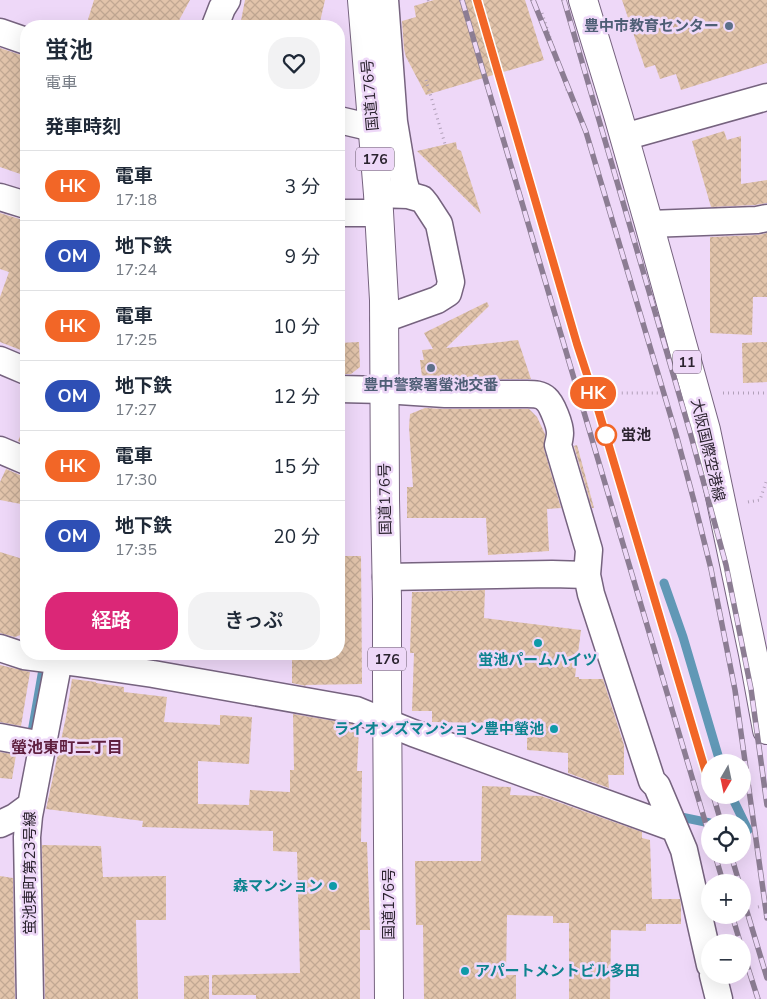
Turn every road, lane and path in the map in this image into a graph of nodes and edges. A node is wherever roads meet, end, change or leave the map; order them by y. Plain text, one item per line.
1 (225, 0) edge
2 (362, 0) edge
3 (385, 0) edge
4 (583, 0) edge
5 (542, 13) dead end
6 (218, 20) edge
7 (0, 32) edge
8 (20, 40) edge
9 (426, 80) dead end
10 (567, 90) dead end
11 (767, 97) edge
12 (345, 121) edge
13 (373, 128) junction
14 (624, 137) junction
15 (445, 144) dead end
16 (408, 195) junction
17 (0, 197) edge
18 (20, 203) edge
19 (378, 203) junction
20 (345, 211) edge
21 (767, 218) edge
22 (649, 224) junction
23 (384, 319) junction
24 (0, 360) edge
25 (20, 368) edge
26 (345, 389) edge
27 (384, 390) junction
28 (658, 393) dead end
29 (695, 393) junction
30 (767, 393) edge
31 (554, 411) junction
32 (0, 450) edge
33 (20, 458) edge
34 (587, 575) junction
35 (386, 578) junction
36 (0, 648) edge
37 (20, 655) edge
38 (43, 660) edge
39 (91, 660) edge
40 (154, 664) edge
41 (387, 723) junction
42 (767, 730) edge
43 (0, 737) edge
44 (34, 744) junction
45 (30, 806) junction
46 (0, 824) edge
47 (674, 828) junction
48 (767, 905) edge
49 (758, 907) dead end
50 (703, 934) edge
51 (715, 984) edge
52 (30, 999) edge
53 (389, 999) edge
54 (719, 999) edge

1 - 6 street
2 - 13 main road, 国道176号 / 176
3 - 16 street
4 - 14 main road, 大阪国際空港線 / 11
5 - 10 path
7 - 8 street
9 - 15 path
11 - 14 street
12 - 13 street
13 - 19 main road, 国道176号 / 176
14 - 22 main road, 大阪国際空港線 / 11
16 - 19 street
16 - 23 street
17 - 18 street
19 - 20 street
19 - 23 main road, 国道176号 / 176
21 - 22 street
22 - 29 main road, 大阪国際空港線 / 11
23 - 27 main road, 国道176号 / 176
24 - 25 street
26 - 27 street
27 - 31 street
27 - 35 main road, 国道176号 / 176
28 - 31 path
29 - 30 path
29 - 42 main road, 大阪国際空港線 / 11
31 - 34 street
32 - 33 street
34 - 35 street
34 - 47 street
35 - 41 main road, 国道176号 / 176
36 - 37 street
38 - 44 street, 蛍池東町第23号線
39 - 40 street
40 - 41 street
41 - 47 street
41 - 53 main road, 国道176号 / 176
43 - 44 street
44 - 45 street, 蛍池東町第23号線
45 - 46 street
45 - 52 street, 蛍池東町第23号線
47 - 50 street
48 - 49 path
51 - 54 street

